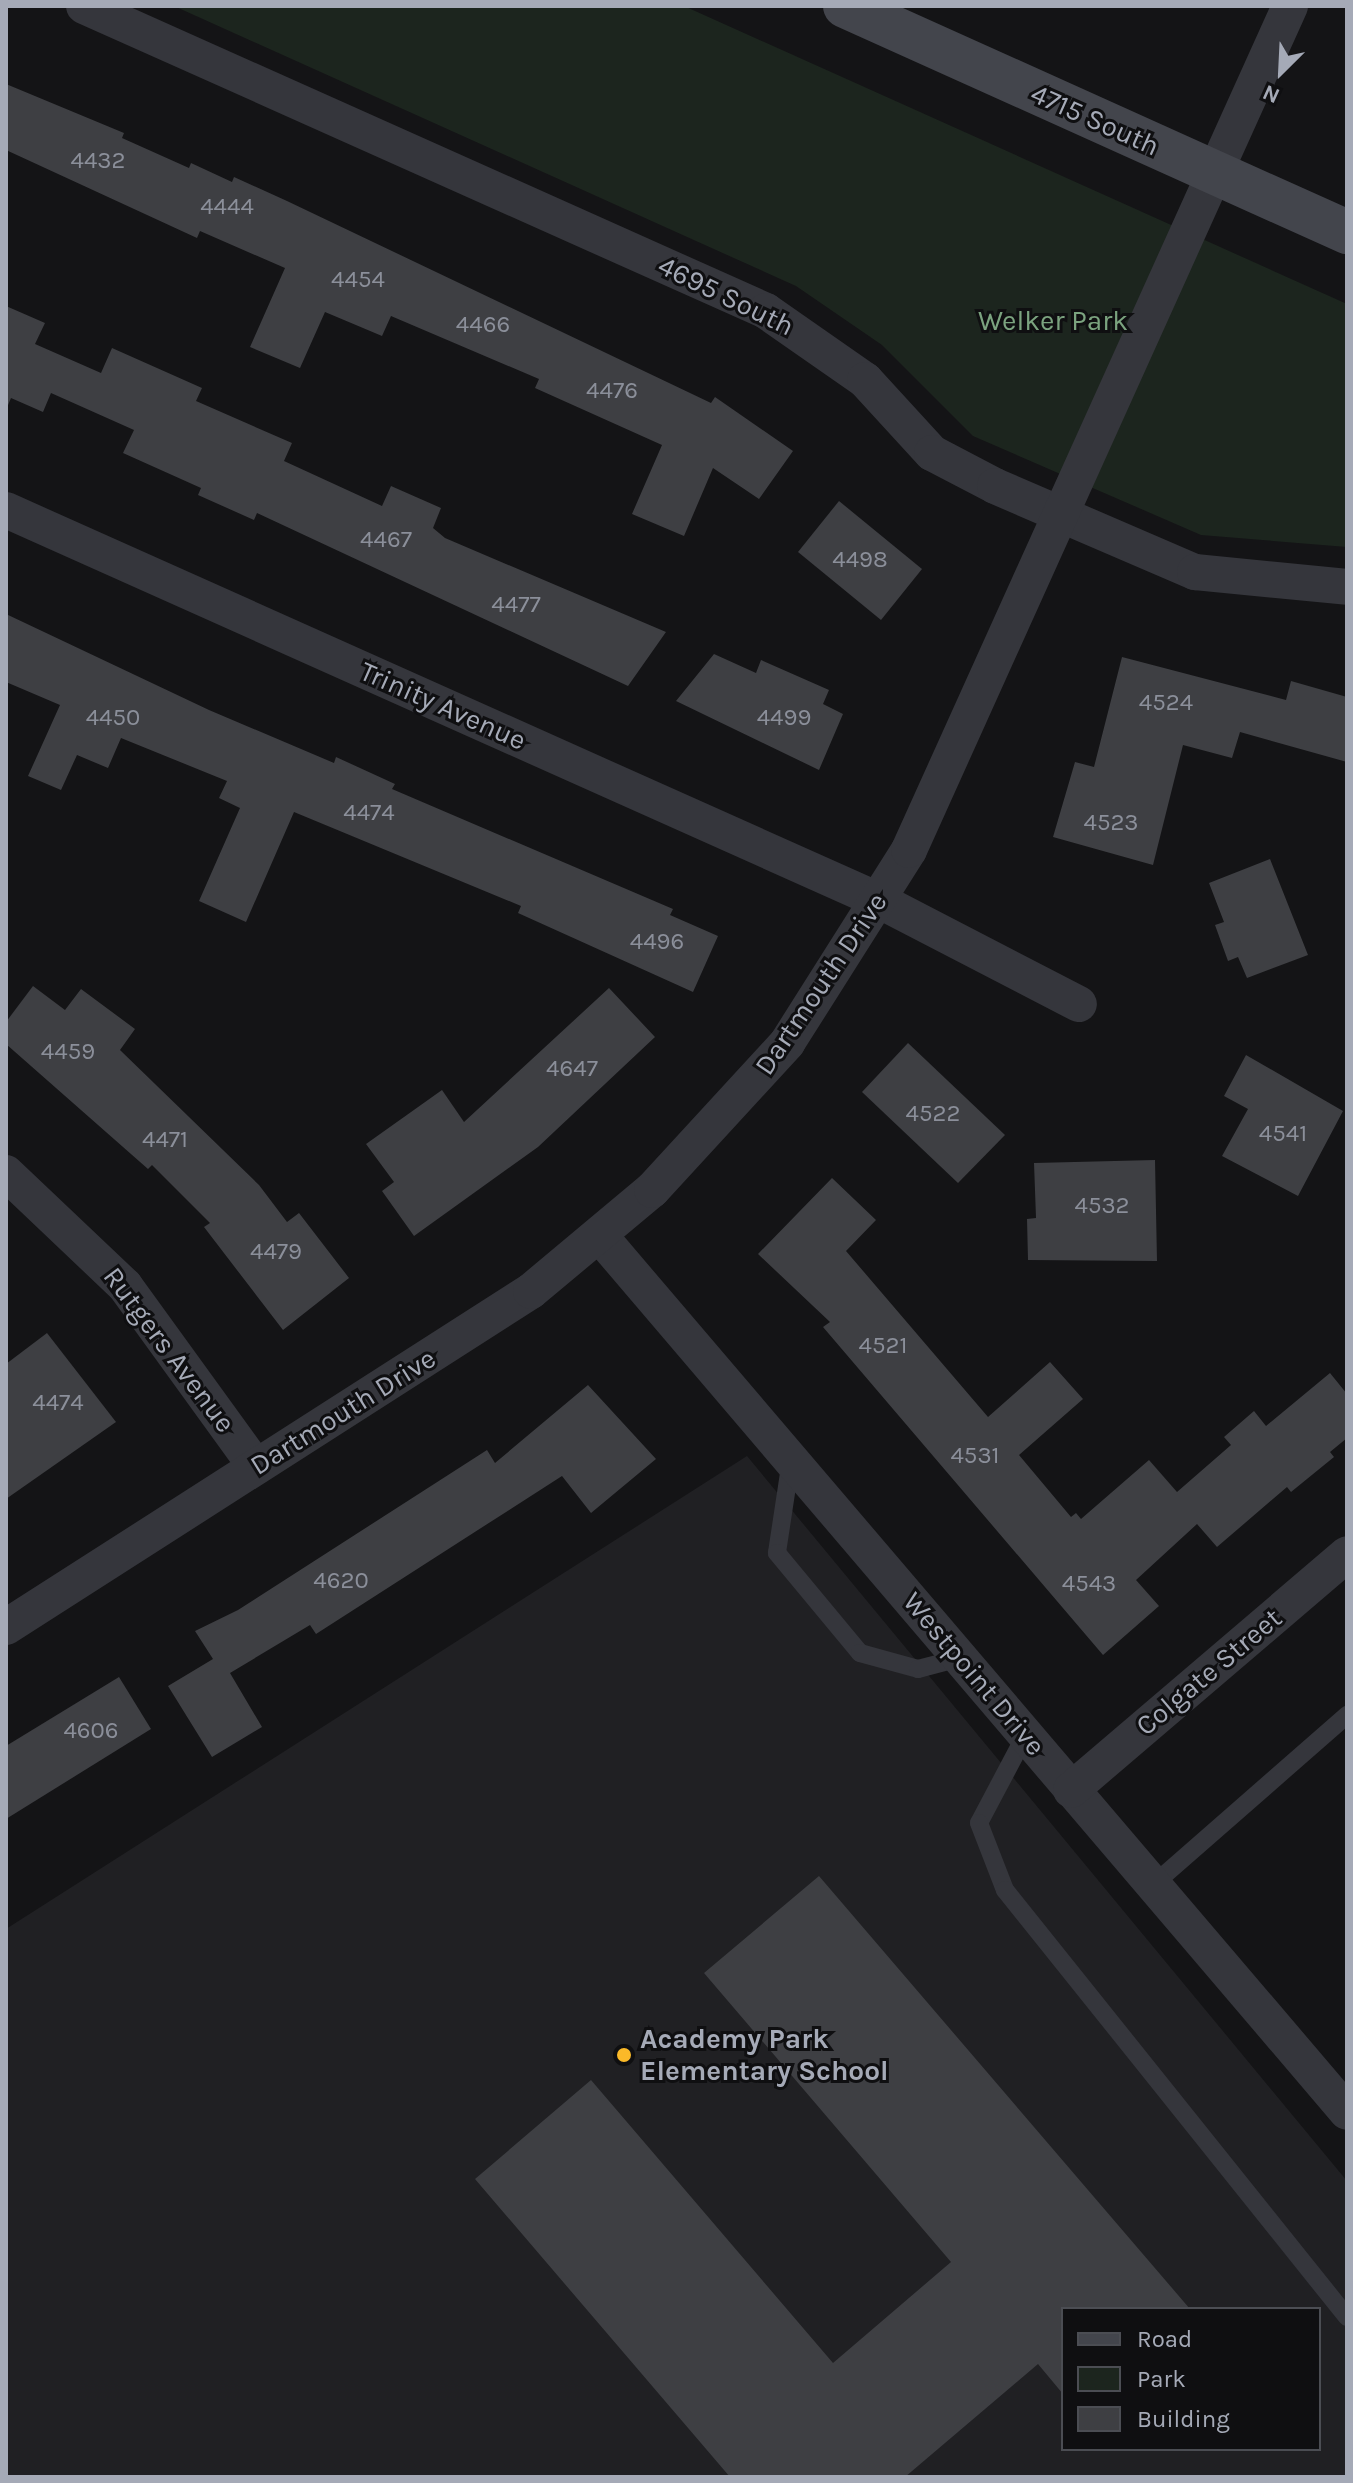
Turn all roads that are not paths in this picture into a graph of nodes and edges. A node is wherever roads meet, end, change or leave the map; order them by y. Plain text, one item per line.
1 (84, 6) edge
2 (845, 6) edge
3 (1290, 6) edge
4 (1215, 173) junction
5 (1347, 232) edge
6 (6, 510) edge
7 (1062, 514) junction
8 (1347, 587) edge
9 (880, 901) junction
10 (1079, 1004) dead end
11 (6, 1173) edge
12 (600, 1236) junction
13 (791, 1457) junction
14 (256, 1467) junction
15 (1347, 1554) edge
16 (6, 1627) edge
17 (960, 1658) junction
18 (1347, 1715) edge
19 (1025, 1736) junction
20 (1071, 1790) junction
21 (1154, 1884) junction
22 (1347, 2112) edge
23 (1347, 2317) edge

1 - 7 street, 4695 South
2 - 4 main road, 4715 South
3 - 4 street, Dartmouth Drive
4 - 5 main road, 4715 South
4 - 7 street, Dartmouth Drive
6 - 9 street, Trinity Avenue
7 - 8 street, 4695 South
7 - 9 street, Dartmouth Drive
9 - 10 street, Trinity Avenue
9 - 12 street, Dartmouth Drive
11 - 14 street, Rutgers Avenue
12 - 13 street, Westpoint Drive
12 - 14 street, Dartmouth Drive
13 - 17 street, Westpoint Drive
13 - 17 lane
14 - 16 street, Dartmouth Drive
15 - 20 street, Colgate Street
17 - 19 street, Westpoint Drive
18 - 21 lane
19 - 20 street, Westpoint Drive
19 - 23 lane
20 - 21 street, Westpoint Drive
21 - 22 street, Westpoint Drive

